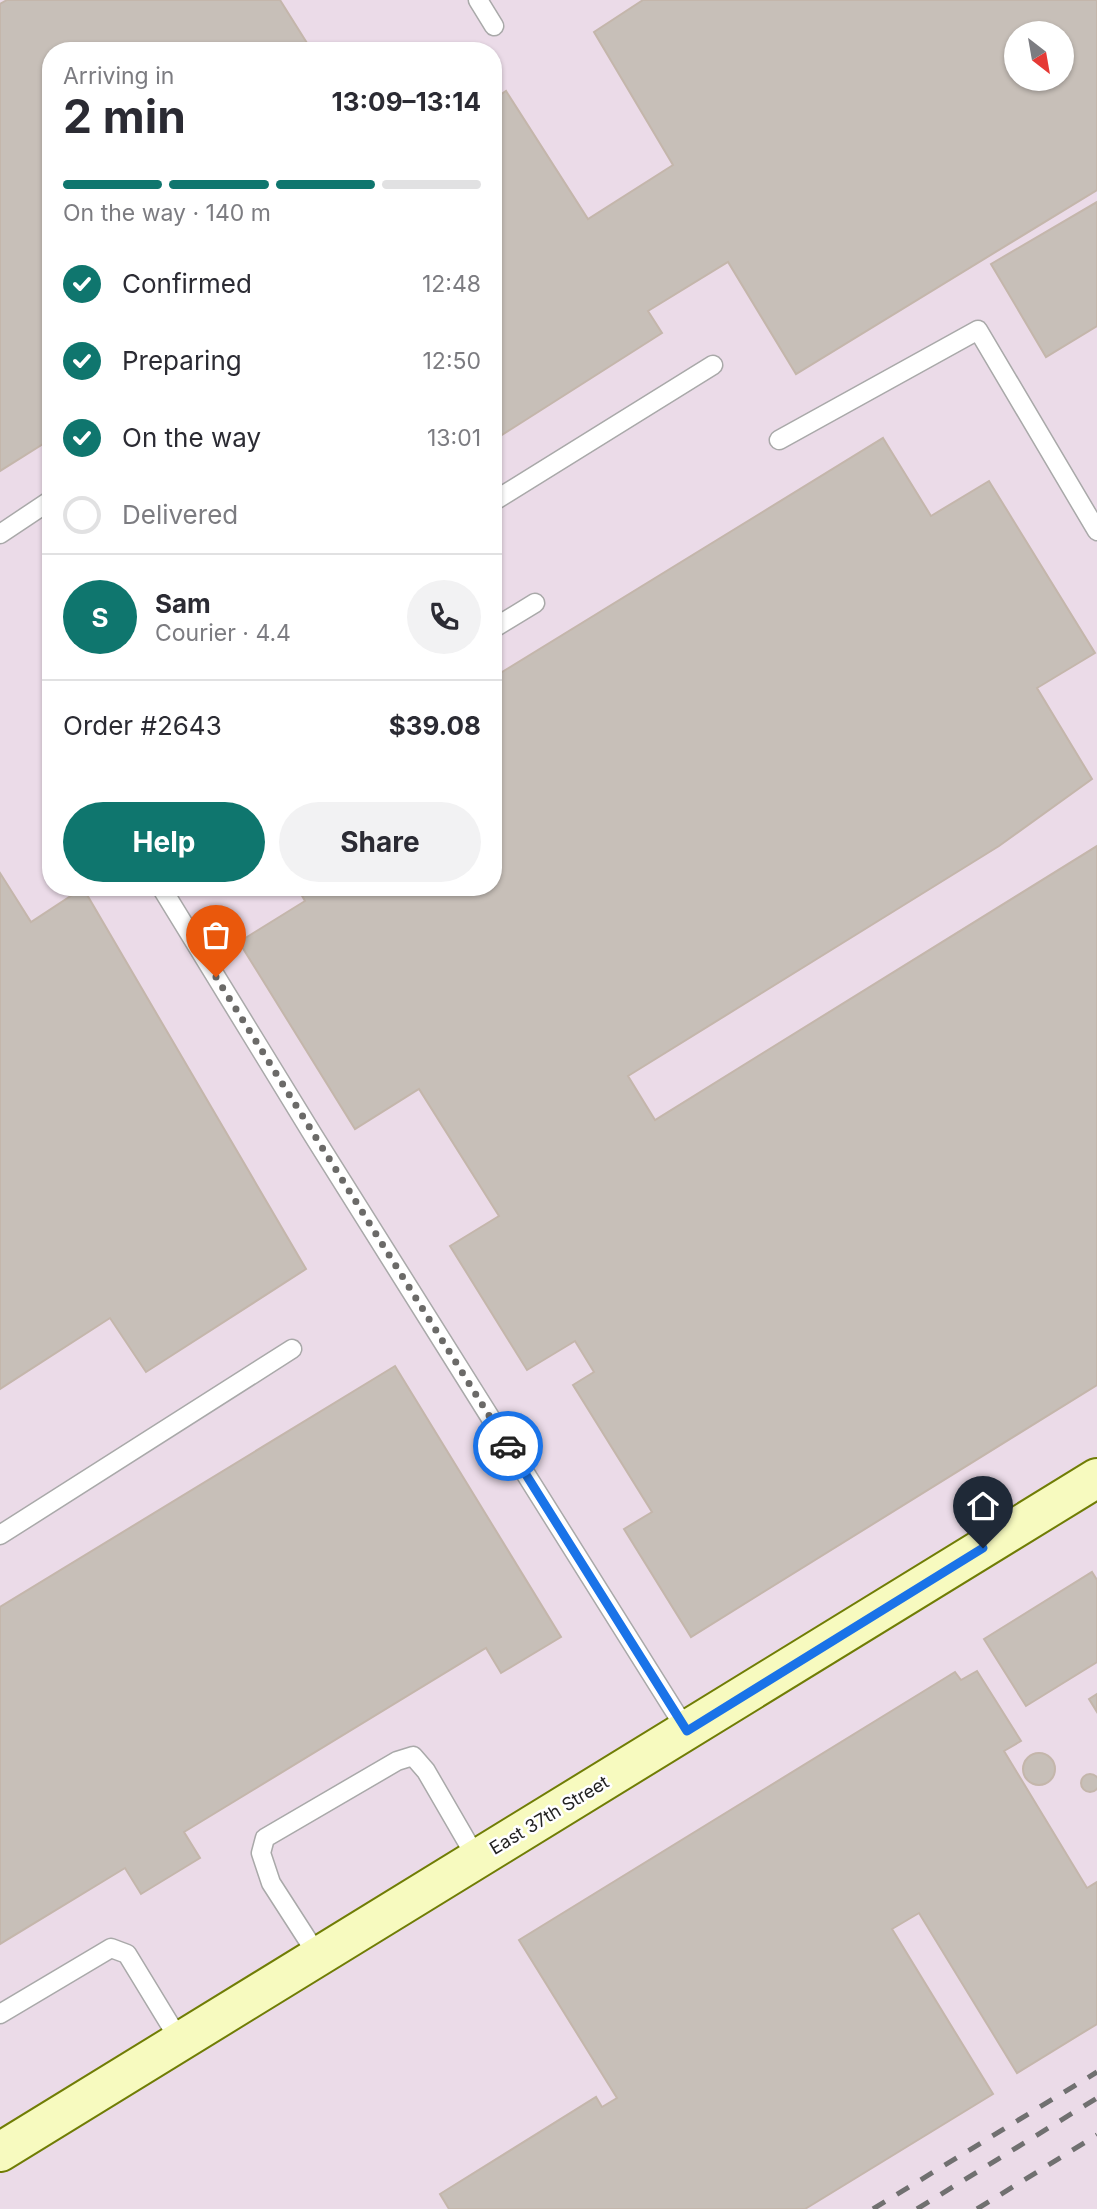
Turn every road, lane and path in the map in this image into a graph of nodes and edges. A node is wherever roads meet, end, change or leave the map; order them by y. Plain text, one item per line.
1 (478, 0) edge
2 (494, 26) dead end
3 (713, 365) dead end
4 (779, 440) dead end
5 (502, 495) edge
6 (42, 506) edge
7 (1097, 531) edge
8 (0, 534) edge
9 (535, 603) dead end
10 (502, 623) edge
11 (167, 896) edge
12 (292, 1349) dead end
13 (1097, 1478) edge
14 (0, 1535) edge
15 (687, 1731) junction
16 (477, 1859) junction
17 (317, 1956) junction
18 (0, 2014) edge
19 (180, 2041) junction
20 (0, 2152) edge

1 - 2 lane
3 - 5 lane
4 - 7 lane
6 - 8 lane
9 - 10 lane
11 - 15 lane
12 - 14 lane
13 - 15 main road, East 37th Street
15 - 16 main road, East 37th Street
16 - 17 main road, East 37th Street
16 - 17 lane
17 - 19 main road, East 37th Street
18 - 19 lane
19 - 20 main road, East 37th Street

